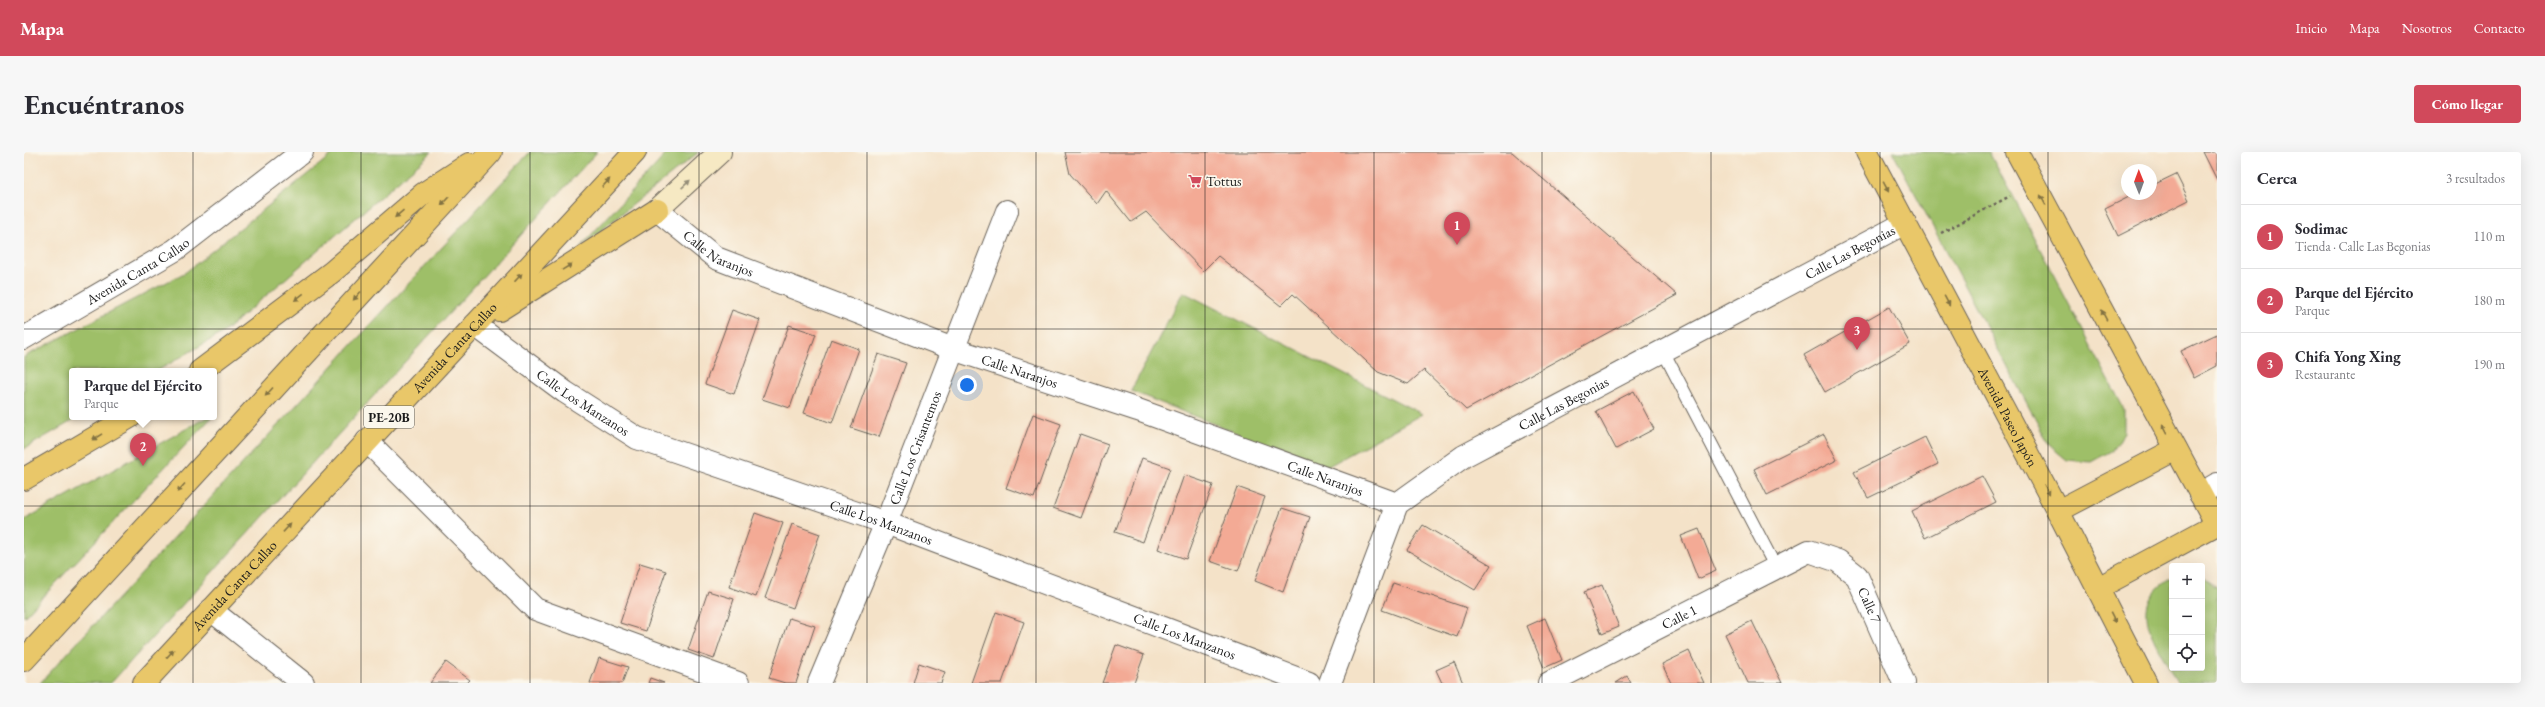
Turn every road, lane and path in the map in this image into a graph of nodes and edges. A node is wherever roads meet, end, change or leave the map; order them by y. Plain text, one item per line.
1 (302, 152) edge
2 (490, 152) edge
3 (635, 152) edge
4 (720, 152) edge
5 (1867, 152) edge
6 (2017, 152) edge
7 (2034, 183) junction
8 (657, 210) junction
9 (1007, 211) dead end
10 (1905, 223) junction
11 (1917, 246) junction
12 (475, 325) junction
13 (24, 338) edge
14 (953, 349) junction
15 (1663, 351) junction
16 (204, 368) edge
17 (125, 420) edge
18 (367, 441) junction
19 (2176, 449) junction
20 (24, 479) edge
21 (2208, 489) edge
22 (1397, 504) junction
23 (2058, 511) junction
24 (886, 523) junction
25 (2217, 525) edge
26 (1809, 551) joint
27 (1776, 568) junction
28 (2098, 588) junction
29 (211, 610) junction
30 (24, 660) edge
31 (144, 683) edge
32 (303, 683) edge
33 (738, 683) edge
34 (819, 683) edge
35 (1309, 683) edge
36 (1330, 683) edge
37 (1549, 683) edge
38 (1904, 683) edge
39 (2146, 683) edge

1 - 13 street, Avenida Canta Callao
2 -> 16 main road
2 -> 30 main road
12 -> 3 main road, Avenida Canta Callao / PE-20B
8 -> 4 main road
5 -> 10 main road, Avenida Paseo Japón
6 - 7 main road
7 - 11 path
19 -> 7 main road
12 -> 8 main road
8 - 14 street, Calle Naranjos
9 - 14 street, Calle Los Crisantemos
10 - 11 main road, Avenida Paseo Japón
10 - 15 street, Calle Las Begonias
11 -> 23 main road, Avenida Paseo Japón
12 - 18 main road, Avenida Canta Callao / PE-20B
12 - 24 street, Calle Los Manzanos
14 - 22 street, Calle Naranjos
14 - 24 street, Calle Los Crisantemos
15 - 22 street, Calle Las Begonias
15 - 27 lane
17 -> 20 main road
29 -> 18 main road, Avenida Canta Callao / PE-20B
18 - 33 street
19 - 21 main road
19 - 23 main road
21 - 25 main road
22 - 36 street
23 - 28 main road, Avenida Paseo Japón
24 - 34 street, Calle Los Crisantemos
24 - 35 street, Calle Los Manzanos
25 - 28 main road
26 - 27 street, Calle 1
26 - 38 street, Calle 7
27 - 37 street, Calle 1
28 -> 39 main road, Avenida Paseo Japón
31 -> 29 main road, Avenida Canta Callao / PE-20B
29 - 32 street

